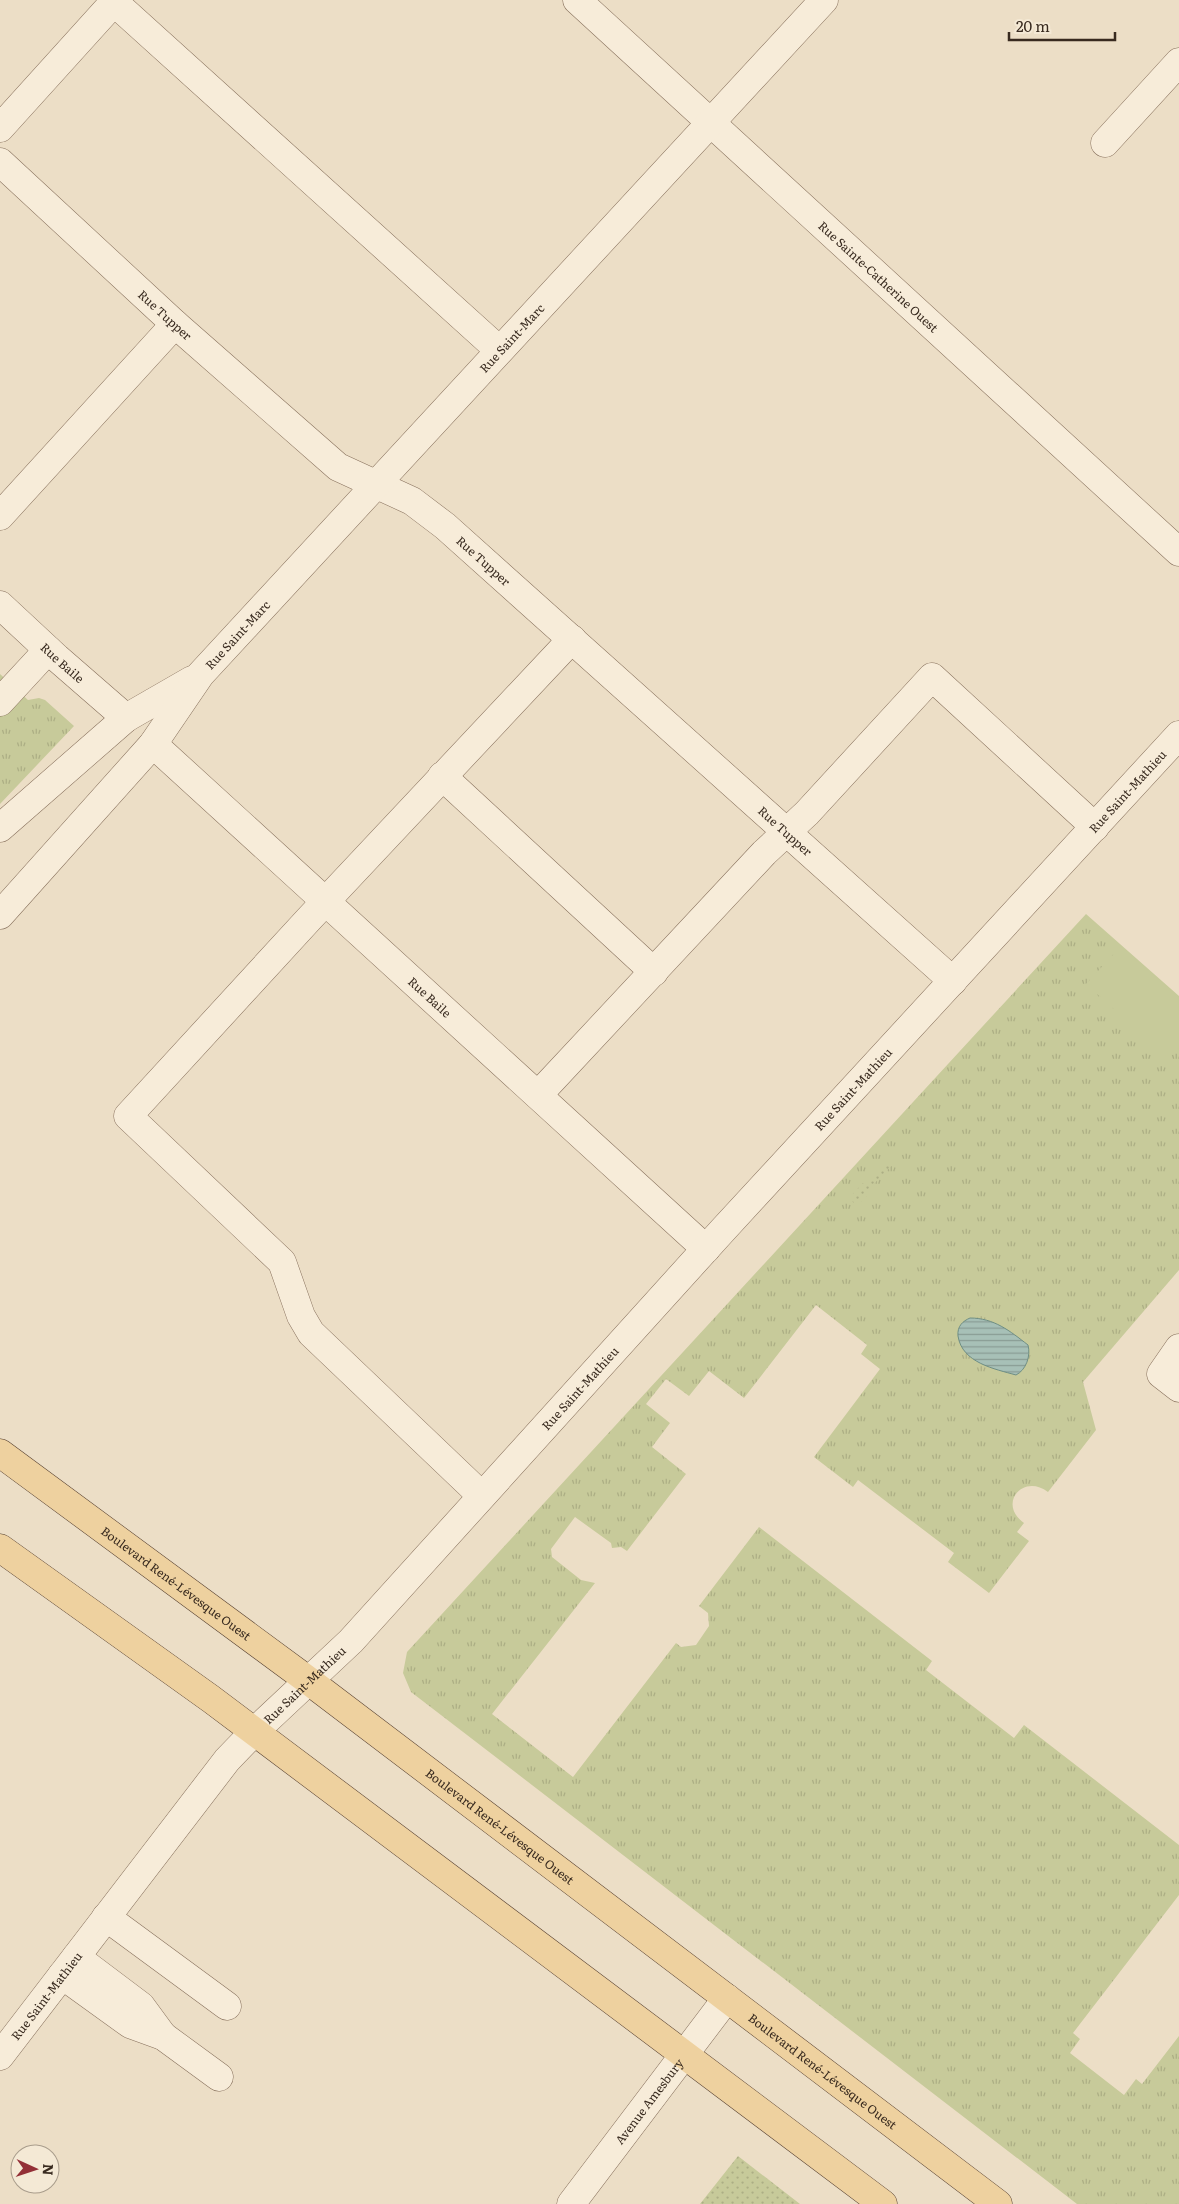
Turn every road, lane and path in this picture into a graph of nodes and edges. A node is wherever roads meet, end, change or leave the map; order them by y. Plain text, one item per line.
1 (578, 0) edge
2 (824, 0) edge
3 (1179, 62) edge
4 (710, 122) junction
5 (0, 128) edge
6 (1105, 143) dead end
7 (0, 162) edge
8 (175, 324) junction
9 (499, 350) junction
10 (377, 483) junction
11 (0, 516) edge
12 (1179, 552) edge
13 (0, 605) edge
14 (572, 639) junction
15 (48, 650) junction
16 (200, 675) junction
17 (0, 702) edge
18 (126, 718) junction
19 (1179, 735) edge
20 (153, 744) junction
21 (442, 776) junction
22 (1095, 827) junction
23 (0, 828) edge
24 (787, 832) junction
25 (326, 901) junction
26 (0, 915) edge
27 (654, 972) junction
28 (953, 981) junction
29 (538, 1096) junction
30 (706, 1249) junction
31 (1179, 1348) edge
32 (1179, 1388) edge
33 (0, 1453) edge
34 (481, 1496) junction
35 (0, 1548) edge
36 (309, 1680) junction
37 (254, 1732) junction
38 (106, 1917) junction
39 (69, 1966) junction
40 (727, 1998) junction
41 (227, 2006) dead end
42 (683, 2055) junction
43 (0, 2056) edge
44 (219, 2077) dead end
45 (571, 2204) edge
46 (883, 2204) edge
47 (998, 2204) edge

1 - 4 street, Rue Sainte-Catherine Ouest
2 - 4 street, Rue Saint-Marc
3 - 6 street
4 - 9 street, Rue Saint-Marc
4 - 12 street, Rue Sainte-Catherine Ouest
5 - 9 street
7 - 8 street, Rue Tupper
8 - 10 street, Rue Tupper
8 - 11 street
9 - 10 street, Rue Saint-Marc
10 - 14 street, Rue Tupper
10 - 16 street, Rue Saint-Marc
13 - 15 street, Rue Baile
14 - 21 street
14 - 24 street, Rue Tupper
15 - 17 street
15 - 18 street, Rue Baile
16 - 18 street, Rue Saint-Marc
16 - 20 street, Rue Saint-Marc
18 - 23 street, Rue Saint-Marc
19 - 22 street, Rue Saint-Mathieu
20 - 25 street, Rue Baile
20 - 26 street, Rue Saint-Marc
21 - 25 street
21 - 27 street
22 - 24 street
22 - 28 street, Rue Saint-Mathieu
24 - 27 street
24 - 28 street, Rue Tupper
25 - 29 street, Rue Baile
25 - 34 street
27 - 29 street
28 - 30 street, Rue Saint-Mathieu
29 - 30 street, Rue Baile
30 - 34 street, Rue Saint-Mathieu
31 - 32 street
33 - 36 main road, Boulevard René-Lévesque Ouest
34 - 36 street, Rue Saint-Mathieu
35 - 37 main road
36 - 37 street, Rue Saint-Mathieu
36 - 40 main road, Boulevard René-Lévesque Ouest
37 - 38 street, Rue Saint-Mathieu
37 - 42 main road
38 - 39 street, Rue Saint-Mathieu
38 - 41 street
39 - 43 street, Rue Saint-Mathieu
39 - 44 street
40 - 42 street, Avenue Amesbury
40 - 47 main road, Boulevard René-Lévesque Ouest
42 - 45 street, Avenue Amesbury
42 - 46 main road

